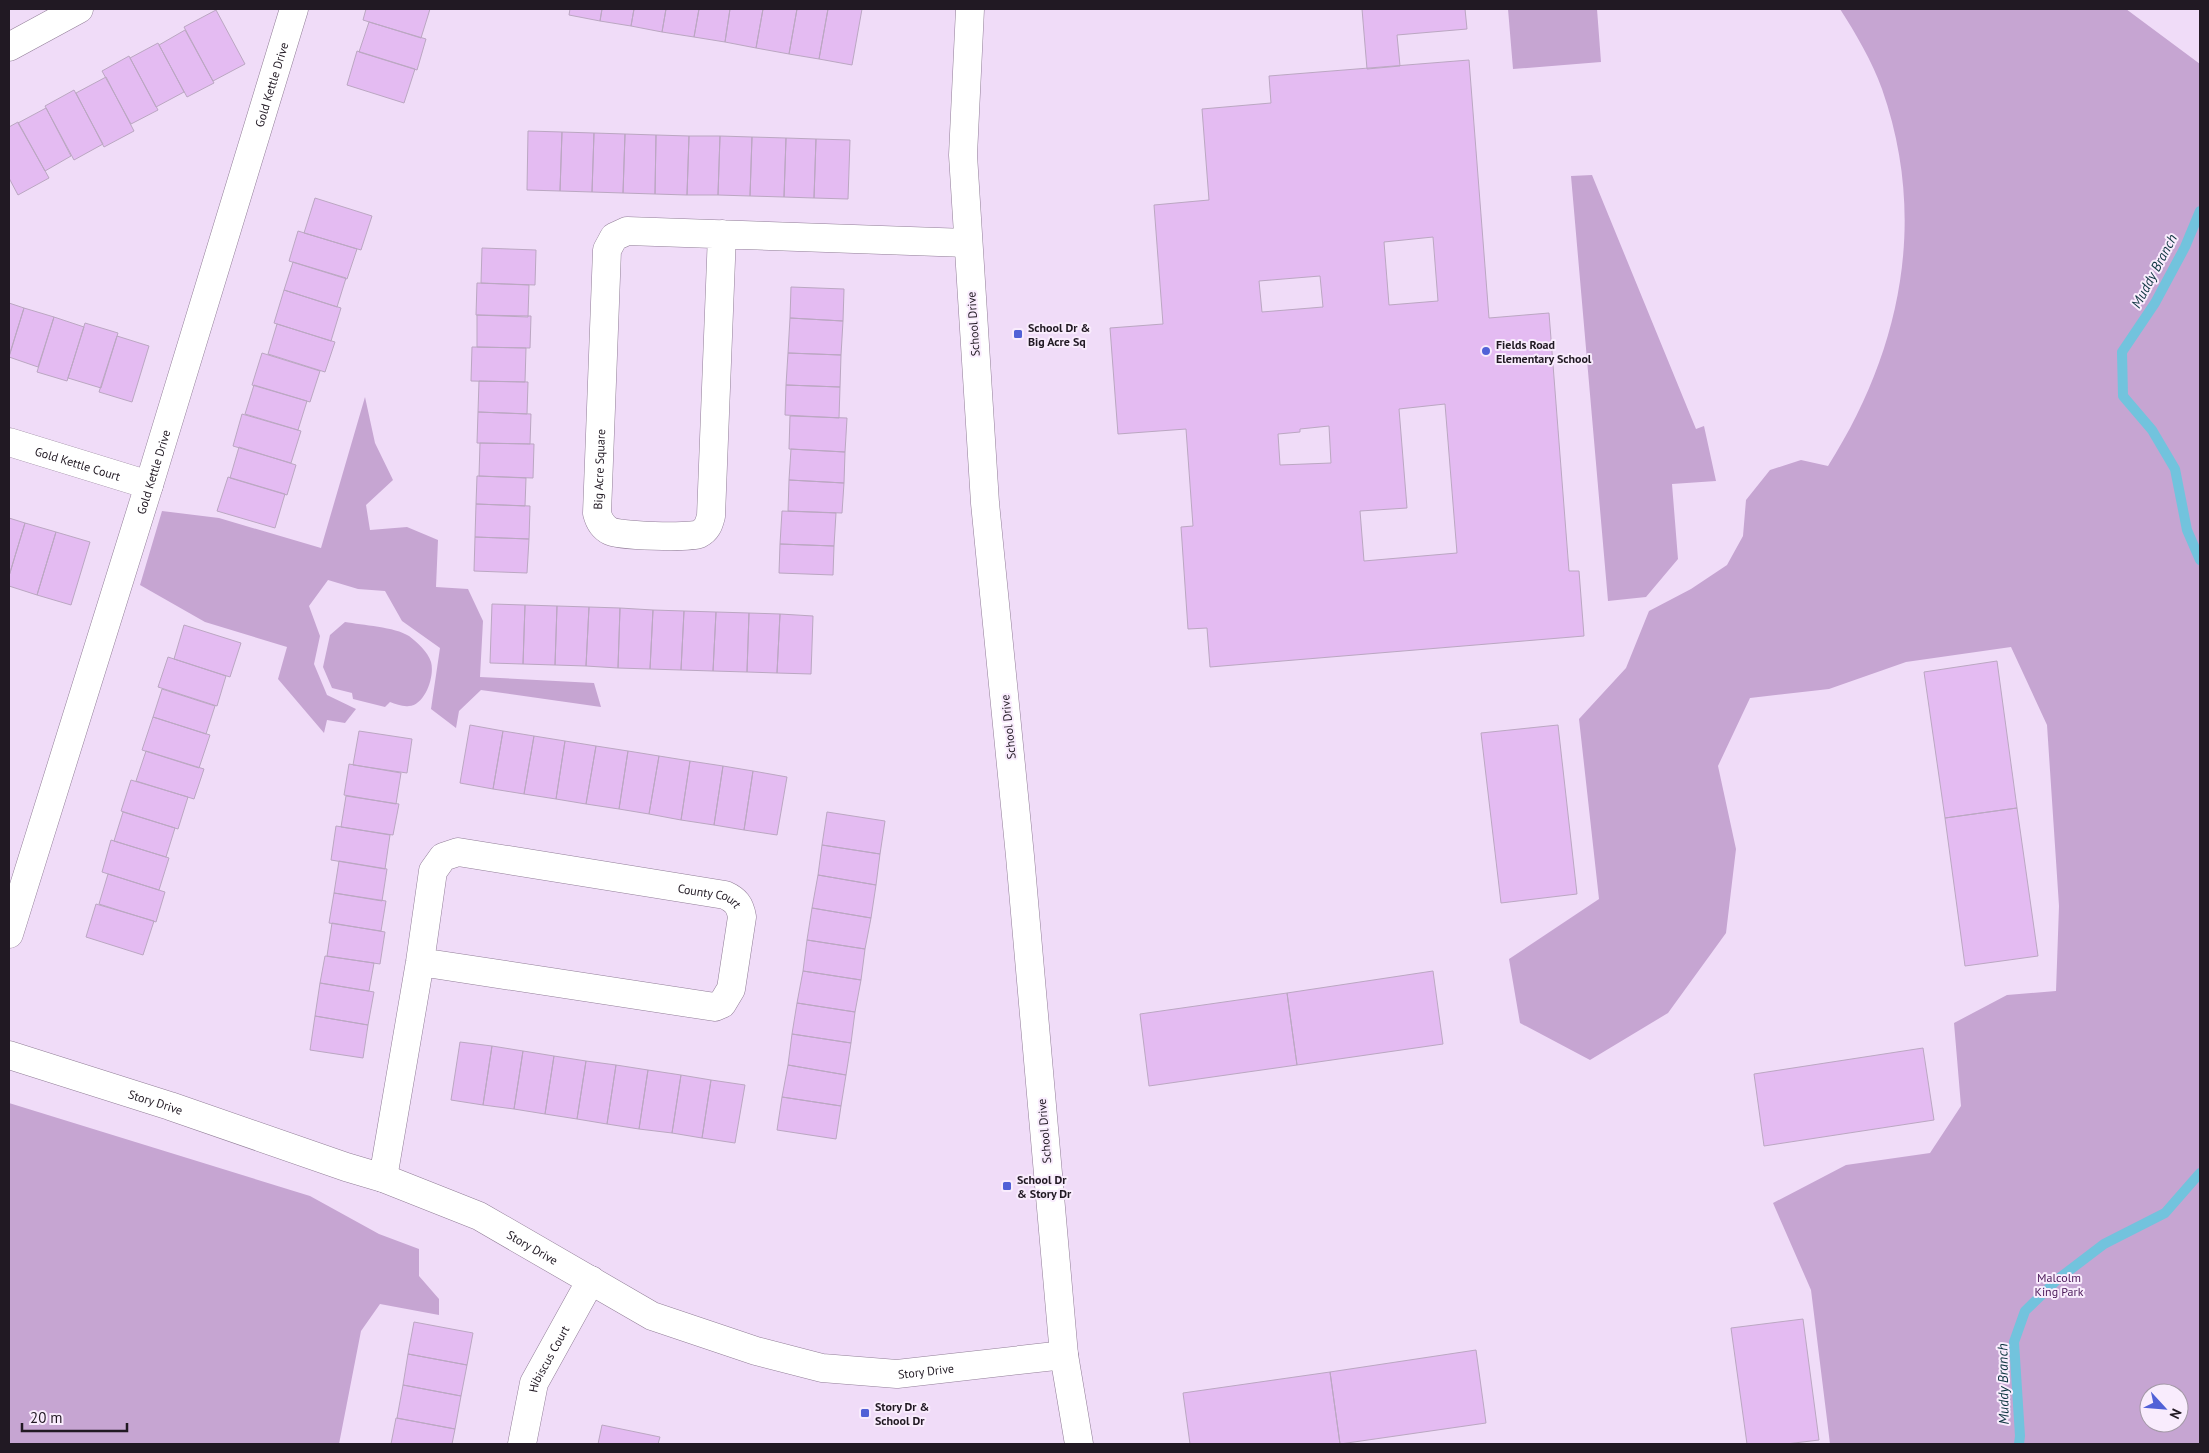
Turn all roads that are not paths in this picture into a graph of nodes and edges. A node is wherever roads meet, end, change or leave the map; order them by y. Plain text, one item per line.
1 (79, 9) edge
2 (294, 9) edge
3 (970, 9) edge
4 (9, 47) edge
5 (722, 234) junction
6 (967, 243) junction
7 (9, 442) edge
8 (149, 485) junction
9 (9, 934) edge
10 (420, 962) junction
11 (9, 1055) edge
12 (383, 1178) junction
13 (591, 1280) junction
14 (1064, 1355) junction
15 (522, 1444) edge
16 (1079, 1444) edge

1 - 4 street
2 - 8 street, Gold Kettle Drive
3 - 6 street, School Drive
5 - 5 street, Big Acre Square
5 - 6 street, Big Acre Square
6 - 14 street, School Drive
7 - 8 street, Gold Kettle Court
8 - 9 street, Gold Kettle Drive
10 - 10 street, County Court
10 - 12 street, County Court
11 - 12 street, Story Drive
12 - 13 street, Story Drive
13 - 14 street, Story Drive
13 - 15 street, Hibiscus Court
14 - 16 street, School Drive

